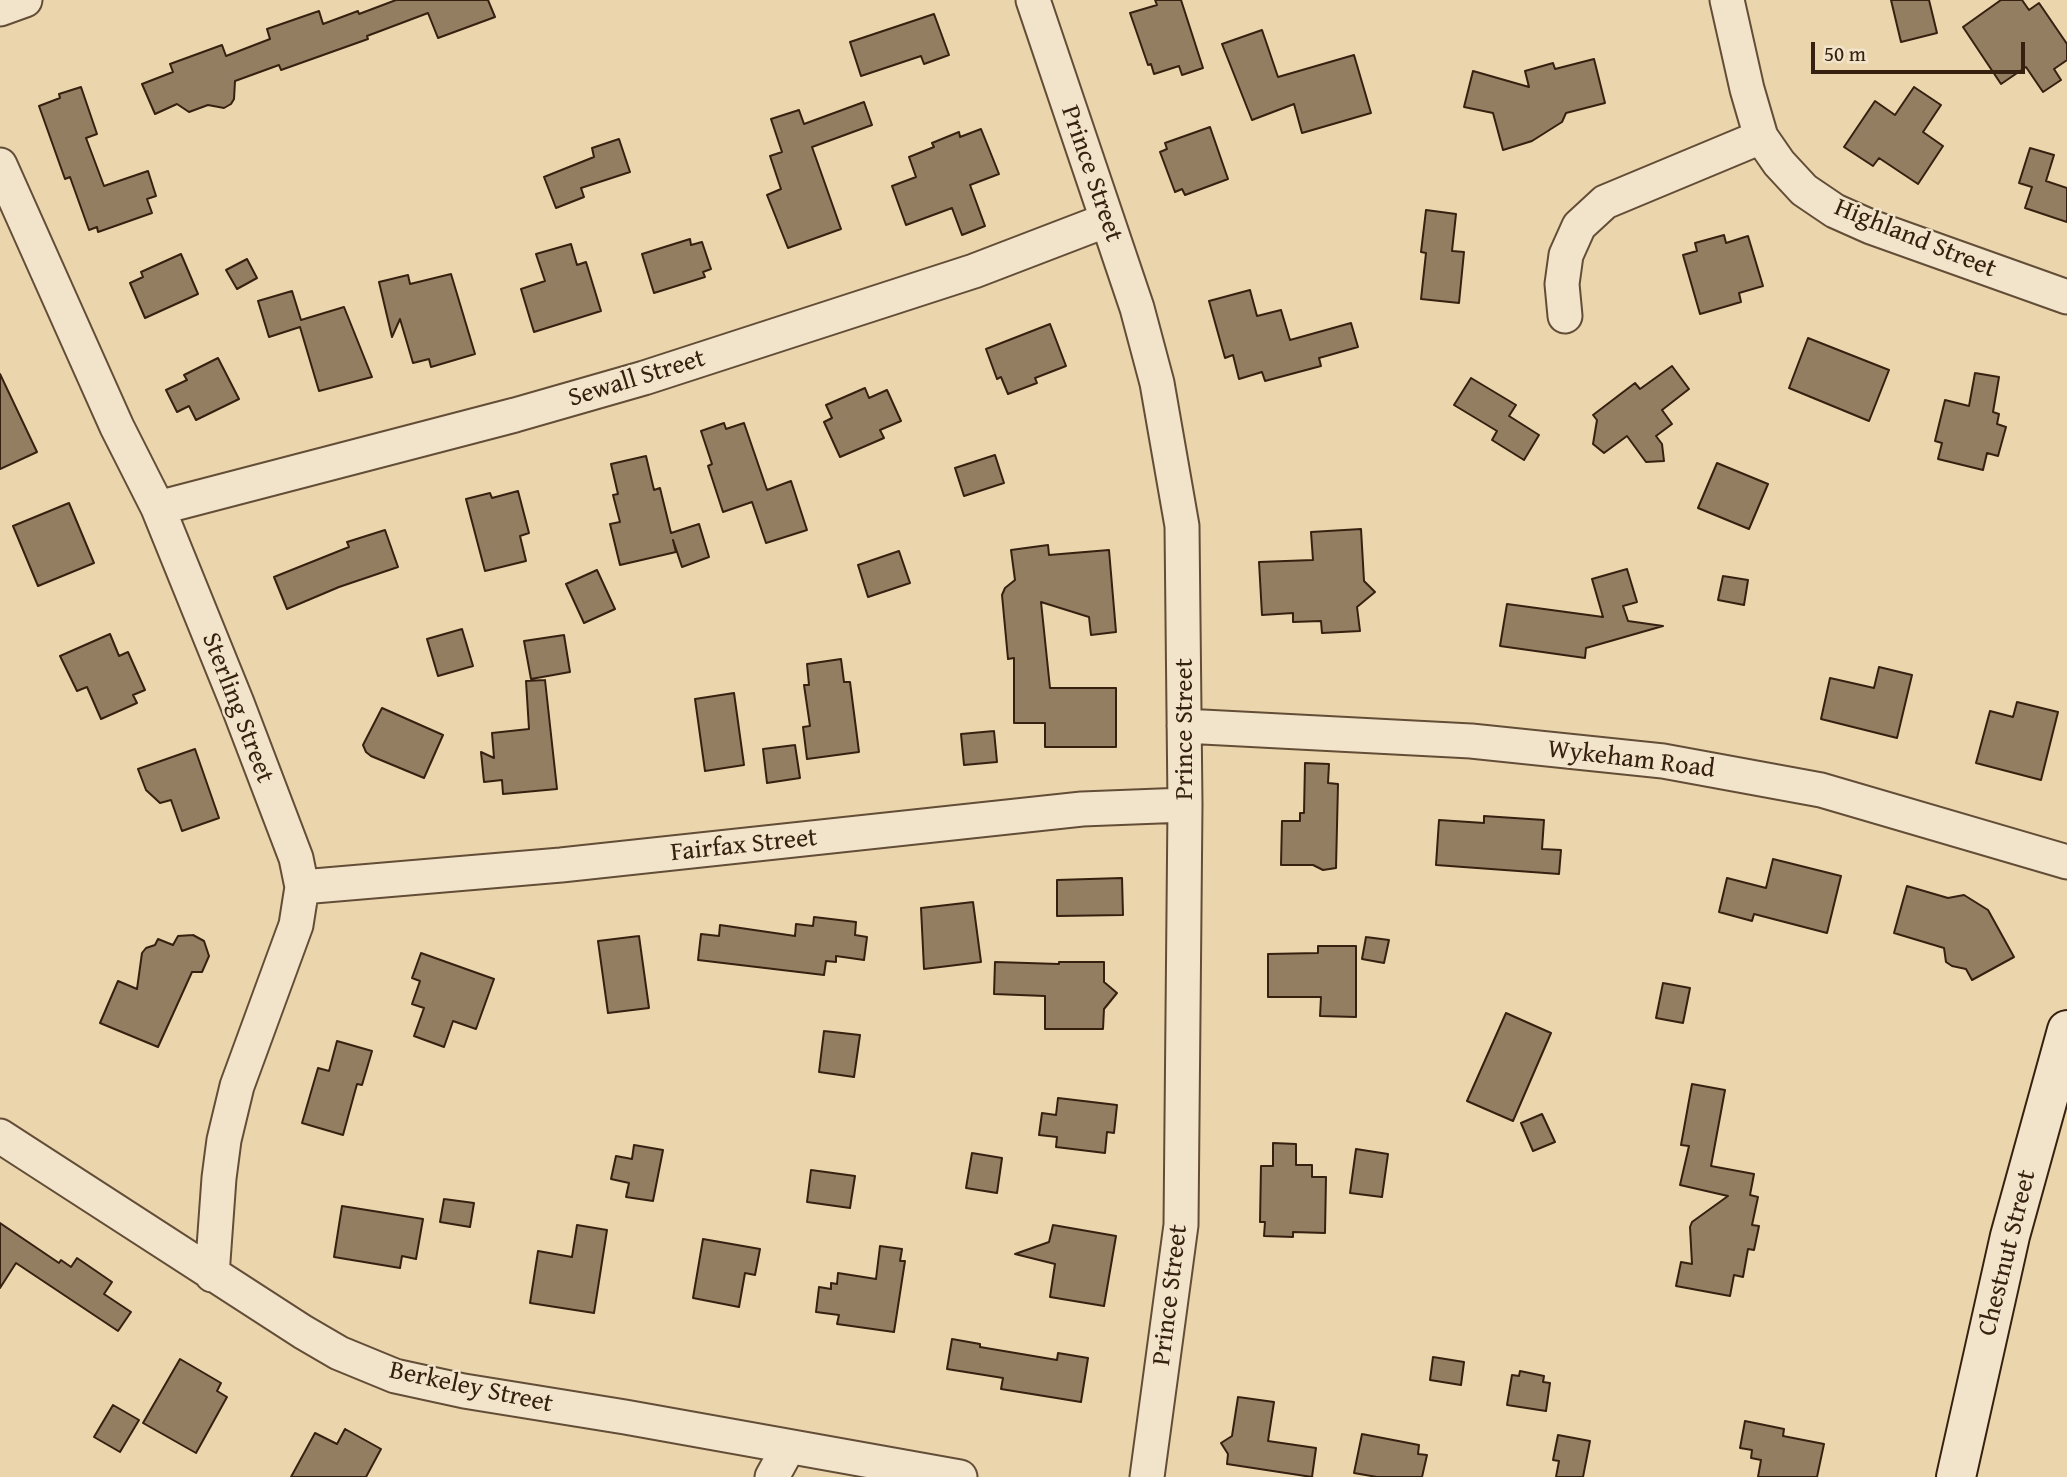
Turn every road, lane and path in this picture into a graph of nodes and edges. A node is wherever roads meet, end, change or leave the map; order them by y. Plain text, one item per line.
1 (25, 0) edge
2 (1033, 0) edge
3 (1727, 0) edge
4 (0, 9) edge
5 (1761, 137) junction
6 (0, 165) edge
7 (1107, 220) junction
8 (2067, 297) edge
9 (1565, 316) dead end
10 (158, 508) junction
11 (1184, 726) junction
12 (1185, 805) junction
13 (2067, 862) edge
14 (302, 887) junction
15 (2067, 1030) edge
16 (0, 1136) edge
17 (212, 1275) junction
18 (788, 1448) junction
19 (772, 1477) edge
20 (960, 1477) edge
21 (1147, 1477) edge
22 (1956, 1477) edge

1 - 4 street
2 - 7 street, Prince Street
3 - 5 street, Highland Street
5 - 8 street, Highland Street
5 - 9 street
6 - 10 street, Sterling Street
7 - 10 street, Sewall Street
7 - 11 street, Prince Street
10 - 14 street, Sterling Street
11 - 12 street, Prince Street
11 - 13 street, Wykeham Road
12 - 14 street, Fairfax Street
12 - 21 street, Prince Street
14 - 17 street, Sterling Street
15 - 22 main road, Chestnut Street
16 - 17 street, Berkeley Street
17 - 18 street, Berkeley Street
18 - 19 street
18 - 20 street, Berkeley Street

